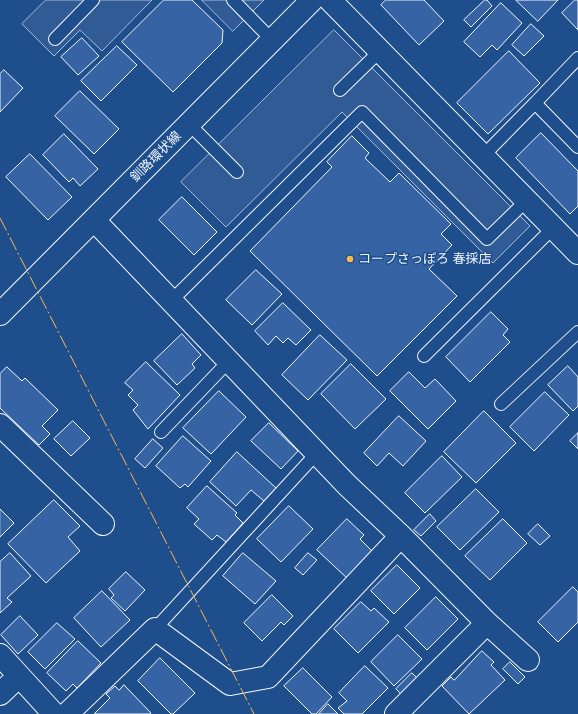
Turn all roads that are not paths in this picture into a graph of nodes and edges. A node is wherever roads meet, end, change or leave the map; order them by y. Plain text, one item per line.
1 (93, 0) edge
2 (233, 0) edge
3 (312, 0) edge
4 (330, 0) edge
5 (54, 39) dead end
6 (272, 40) junction
7 (380, 51) junction
8 (578, 58) edge
9 (340, 90) dead end
10 (535, 103) junction
11 (189, 124) junction
12 (578, 147) edge
13 (483, 156) junction
14 (236, 172) dead end
15 (527, 200) junction
16 (94, 220) junction
17 (554, 227) junction
18 (578, 253) edge
19 (171, 301) junction
20 (0, 314) edge
21 (578, 332) edge
22 (424, 356) dead end
23 (229, 361) junction
24 (501, 404) dead end
25 (0, 425) edge
26 (161, 432) dead end
27 (317, 453) junction
28 (103, 524) dead end
29 (401, 536) junction
30 (487, 623) junction
31 (155, 629) junction
32 (0, 655) edge
33 (528, 660) dead end
34 (19, 676) junction
35 (0, 694) edge
36 (54, 714) edge
37 (66, 714) edge
38 (396, 714) edge

1 - 5 lane
2 - 6 lane
3 - 6 street, 釧路環状線
4 - 7 street
6 - 11 street, 釧路環状線
7 - 9 lane
7 - 13 street
8 - 10 lane
10 - 12 lane
10 - 13 lane
11 - 14 lane
11 - 16 street, 釧路環状線
13 - 15 street
15 - 17 street
15 - 19 lane
16 - 19 street
16 - 20 street, 釧路環状線
17 - 18 street
17 - 22 lane
19 - 23 street
21 - 24 lane
23 - 26 lane
23 - 27 street
25 - 28 street
27 - 29 street
27 - 31 lane
29 - 30 street
29 - 31 street
30 - 33 street
30 - 38 street
31 - 37 street
32 - 34 street
34 - 35 street
34 - 36 street

